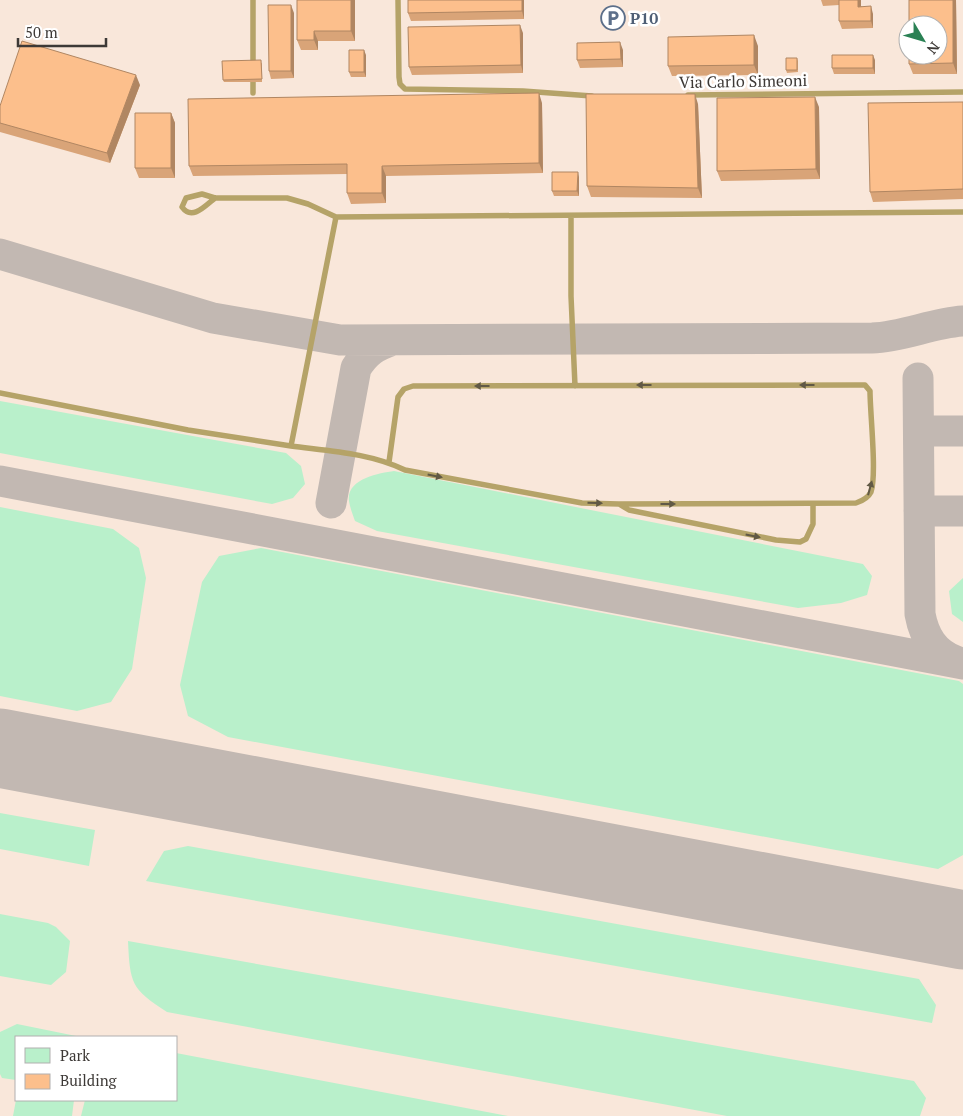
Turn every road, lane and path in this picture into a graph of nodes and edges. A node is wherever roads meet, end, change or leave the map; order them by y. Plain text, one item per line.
1 (253, 0) edge
2 (398, 0) edge
3 (963, 92) edge
4 (252, 93) dead end
5 (601, 96) edge
6 (684, 96) edge
7 (215, 198) junction
8 (963, 212) edge
9 (571, 216) junction
10 (336, 217) junction
11 (575, 386) junction
12 (0, 393) edge
13 (291, 446) junction
14 (389, 462) junction
15 (619, 504) junction
16 (813, 504) junction

1 - 4 lane
2 - 5 lane
3 - 6 lane, Via Carlo Simeoni
7 - 7 lane
7 - 10 lane
8 - 9 lane
9 - 10 lane
9 - 11 lane
10 - 13 lane
11 -> 14 lane
16 -> 11 lane
12 - 13 lane
13 - 14 lane
14 -> 15 lane
15 -> 16 lane
15 -> 16 lane

